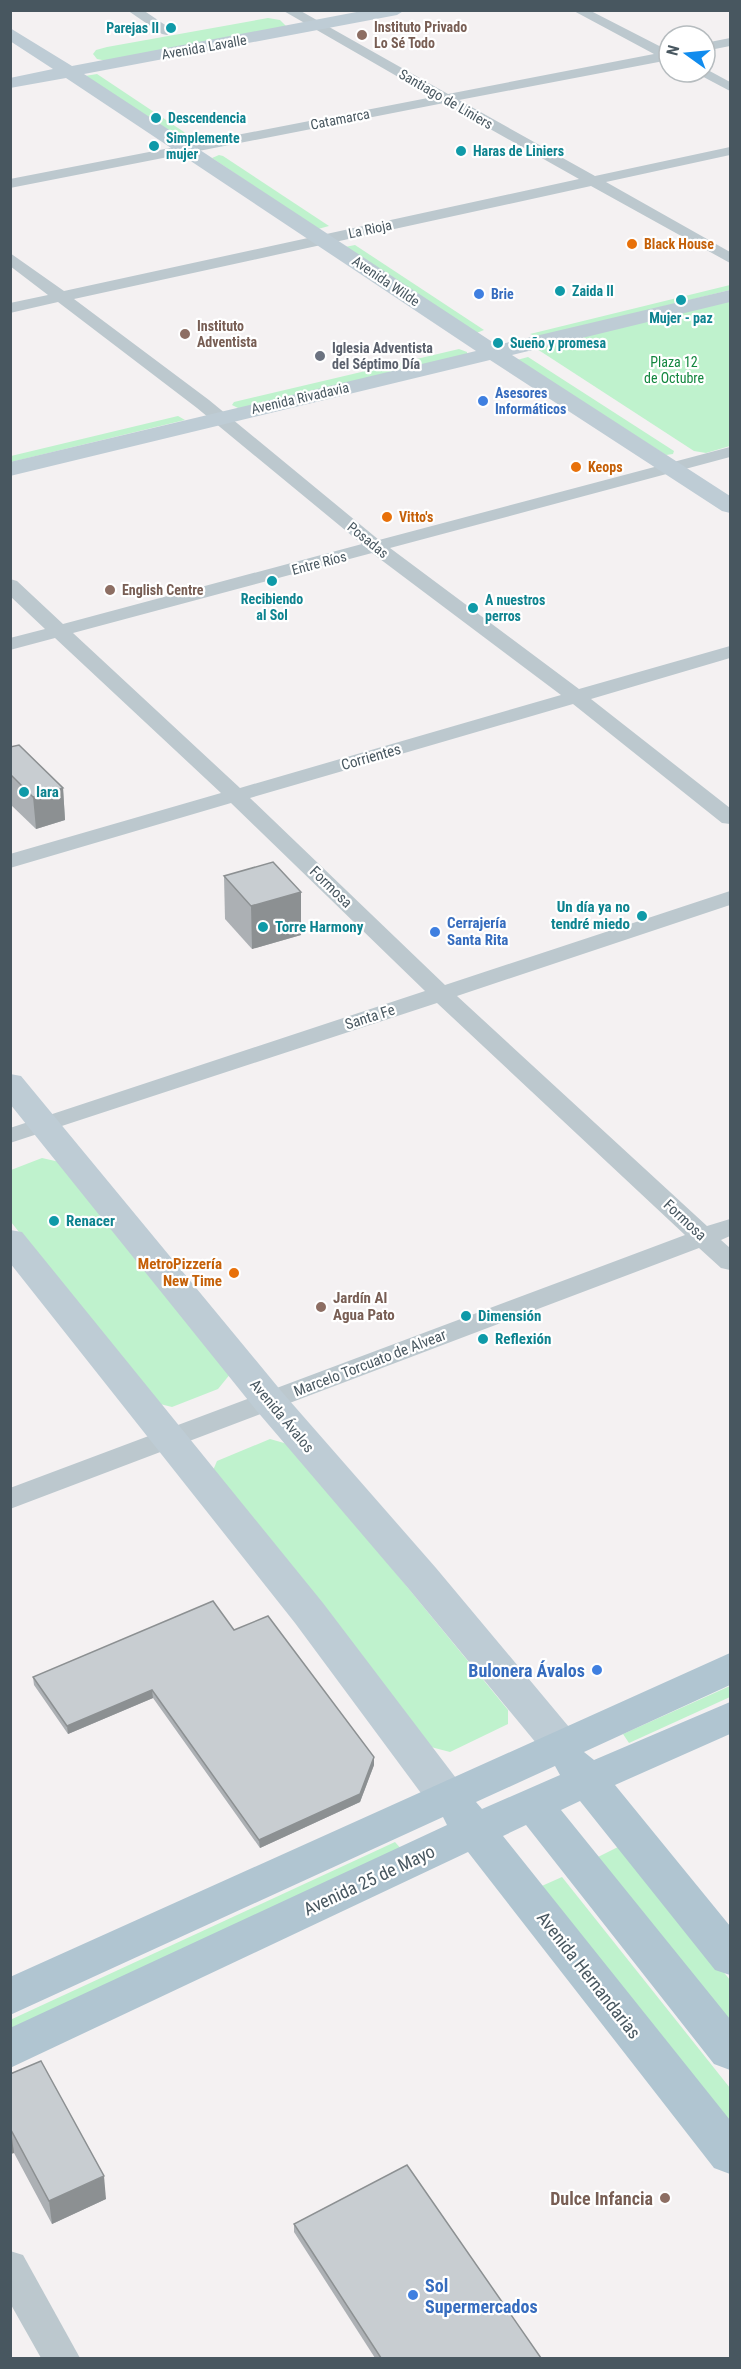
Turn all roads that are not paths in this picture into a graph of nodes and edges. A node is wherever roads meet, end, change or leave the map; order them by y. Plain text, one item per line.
1 (133, 10) edge
2 (397, 10) edge
3 (578, 10) edge
4 (281, 11) edge
5 (10, 15) edge
6 (316, 26) junction
7 (188, 27) dead end
8 (167, 31) junction
9 (10, 33) edge
10 (138, 37) dead end
11 (66, 50) junction
12 (657, 50) edge
13 (43, 55) junction
14 (657, 57) edge
15 (19, 60) dead end
16 (94, 67) junction
17 (67, 72) junction
18 (10, 82) edge
19 (445, 98) junction
20 (171, 117) dead end
21 (190, 139) junction
22 (213, 143) junction
23 (730, 151) edge
24 (235, 158) dead end
25 (592, 182) junction
26 (10, 184) edge
27 (332, 220) dead end
28 (351, 233) junction
29 (322, 239) junction
30 (372, 246) dead end
31 (10, 258) edge
32 (730, 258) edge
33 (730, 278) edge
34 (730, 296) edge
35 (62, 297) junction
36 (10, 308) edge
37 (497, 341) junction
38 (211, 411) junction
39 (10, 448) edge
40 (730, 452) edge
41 (698, 460) junction
42 (672, 466) junction
43 (10, 469) edge
44 (724, 476) dead end
45 (730, 506) edge
46 (376, 547) junction
47 (10, 585) edge
48 (61, 631) junction
49 (10, 644) edge
50 (730, 652) edge
51 (578, 698) junction
52 (236, 795) junction
53 (730, 818) edge
54 (10, 861) edge
55 (730, 898) edge
56 (441, 994) junction
57 (10, 1083) edge
58 (45, 1124) junction
59 (10, 1136) edge
60 (730, 1227) edge
61 (704, 1237) junction
62 (10, 1240) edge
63 (730, 1262) edge
64 (269, 1401) junction
65 (167, 1438) junction
66 (10, 1499) edge
67 (730, 1668) edge
68 (730, 1718) edge
69 (560, 1744) junction
70 (587, 1781) junction
71 (447, 1797) junction
72 (534, 1806) junction
73 (476, 1830) junction
74 (730, 1957) edge
75 (10, 1997) edge
76 (10, 2049) edge
77 (730, 2051) edge
78 (730, 2154) edge
79 (10, 2266) edge
80 (61, 2358) edge

1 - 8 street
2 - 6 main road, Avenida Lavalle
3 - 12 street
4 - 6 street, Santiago de Liniers
5 - 11 main road
6 - 16 main road, Avenida Lavalle
6 - 19 street, Santiago de Liniers
7 - 8 main road, Avenida Lavalle
8 - 10 main road, Avenida Lavalle
9 - 13 main road, Avenida Wilde
11 - 13 main road
11 - 16 main road
13 - 15 main road
13 - 17 main road, Avenida Wilde
14 - 19 street, Catamarca
16 - 17 main road, Avenida Lavalle
16 - 20 main road
17 - 18 main road, Avenida Lavalle
17 - 21 main road, Avenida Wilde
19 - 22 street, Catamarca
19 - 25 street, Santiago de Liniers
21 - 22 main road, Avenida Wilde
21 - 26 street
21 - 29 main road, Avenida Wilde
22 - 24 main road, Avenida Wilde
23 - 25 street, La Rioja
25 - 28 street, La Rioja
25 - 32 street, Santiago de Liniers
27 - 28 main road, Avenida Wilde
28 - 29 street, La Rioja
28 - 30 main road, Avenida Wilde
29 - 35 street, La Rioja
29 - 37 main road, Avenida Wilde
31 - 35 street, Posadas
33 - 37 main road, Avenida Rivadavia
34 - 37 main road, Avenida Rivadavia
35 - 36 street, La Rioja
35 - 38 street, Posadas
37 - 38 main road, Avenida Rivadavia
37 - 41 main road, Avenida Wilde
37 - 42 main road, Avenida Wilde
38 - 39 main road, Avenida Rivadavia
38 - 43 main road, Avenida Rivadavia
38 - 46 street, Posadas
40 - 41 street, Entre Ríos
41 - 42 street, Entre Ríos
41 - 44 main road, Avenida Wilde
42 - 45 main road, Avenida Wilde
42 - 46 street, Entre Ríos
46 - 48 street, Entre Ríos
46 - 51 street, Posadas
47 - 48 street, Formosa
48 - 49 street, Entre Ríos
48 - 52 street, Formosa
50 - 51 street, Corrientes
51 - 52 street, Corrientes
51 - 53 street, Posadas
52 - 54 street, Corrientes
52 - 56 street, Formosa
55 - 56 street, Santa Fe
56 - 58 street, Santa Fe
56 - 61 street, Formosa
57 - 58 main road, Avenida Ávalos
58 - 59 street, Santa Fe
58 - 64 main road, Avenida Ávalos
60 - 61 street, Marcelo Torcuato de Alvear
61 - 63 street, Formosa
61 - 64 street, Marcelo Torcuato de Alvear
62 - 65 main road
64 - 65 street, Marcelo Torcuato de Alvear
64 - 69 main road, Avenida Ávalos
65 - 66 street, Marcelo Torcuato de Alvear
65 - 71 main road
67 - 69 main road
68 - 70 main road, Avenida 25 de Mayo
69 - 70 main road
69 - 71 main road
70 - 72 main road, Avenida 25 de Mayo
70 - 74 main road
71 - 73 main road, Avenida Hernandarias
71 - 75 main road
72 - 73 main road, Avenida 25 de Mayo
72 - 77 main road
73 - 76 main road, Avenida 25 de Mayo
73 - 78 main road, Avenida Hernandarias
79 - 80 street

